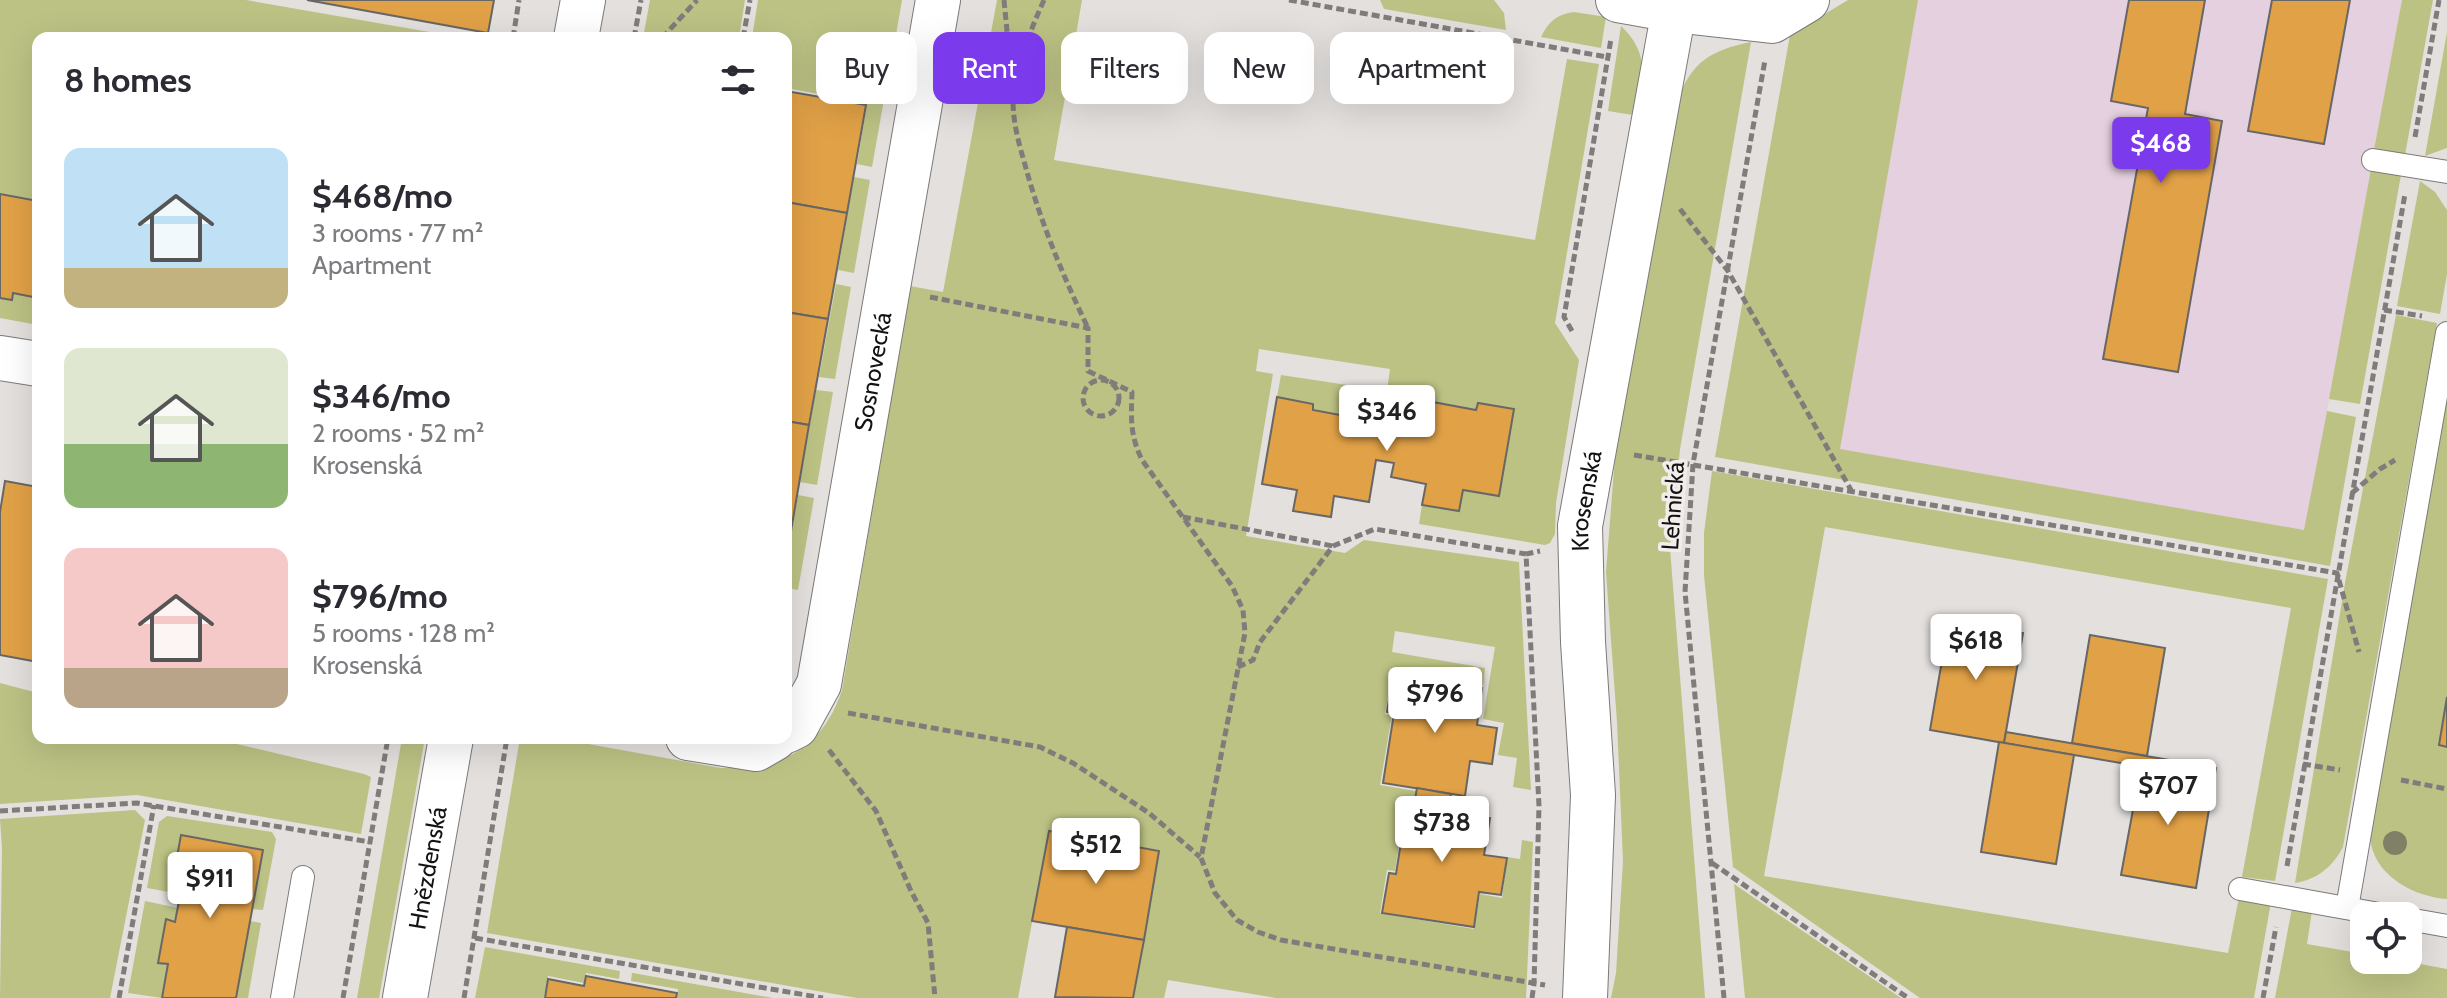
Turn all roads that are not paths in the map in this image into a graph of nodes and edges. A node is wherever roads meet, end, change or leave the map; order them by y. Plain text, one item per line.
1 (583, 0) edge
2 (938, 0) edge
3 (1618, 0) edge
4 (1674, 10) junction
5 (1789, 11) edge
6 (577, 32) edge
7 (2373, 160) dead end
8 (2447, 172) edge
9 (2447, 333) edge
10 (0, 358) edge
11 (32, 363) edge
12 (813, 715) edge
13 (450, 744) edge
14 (725, 744) edge
15 (765, 744) edge
16 (303, 877) dead end
17 (2240, 889) dead end
18 (2347, 908) junction
19 (2350, 909) edge
20 (2422, 922) edge
21 (2447, 926) edge
22 (1586, 995) edge
23 (282, 998) edge
24 (405, 998) edge

1 - 6 street
2 - 12 street, Sosnovecká
3 - 4 street
4 - 5 street
4 - 22 street, Krosenská
7 - 8 lane
9 - 18 lane
10 - 11 street
13 - 24 street, Hnězdenská
14 - 15 street
16 - 23 lane
17 - 18 lane
18 - 19 lane
20 - 21 lane

